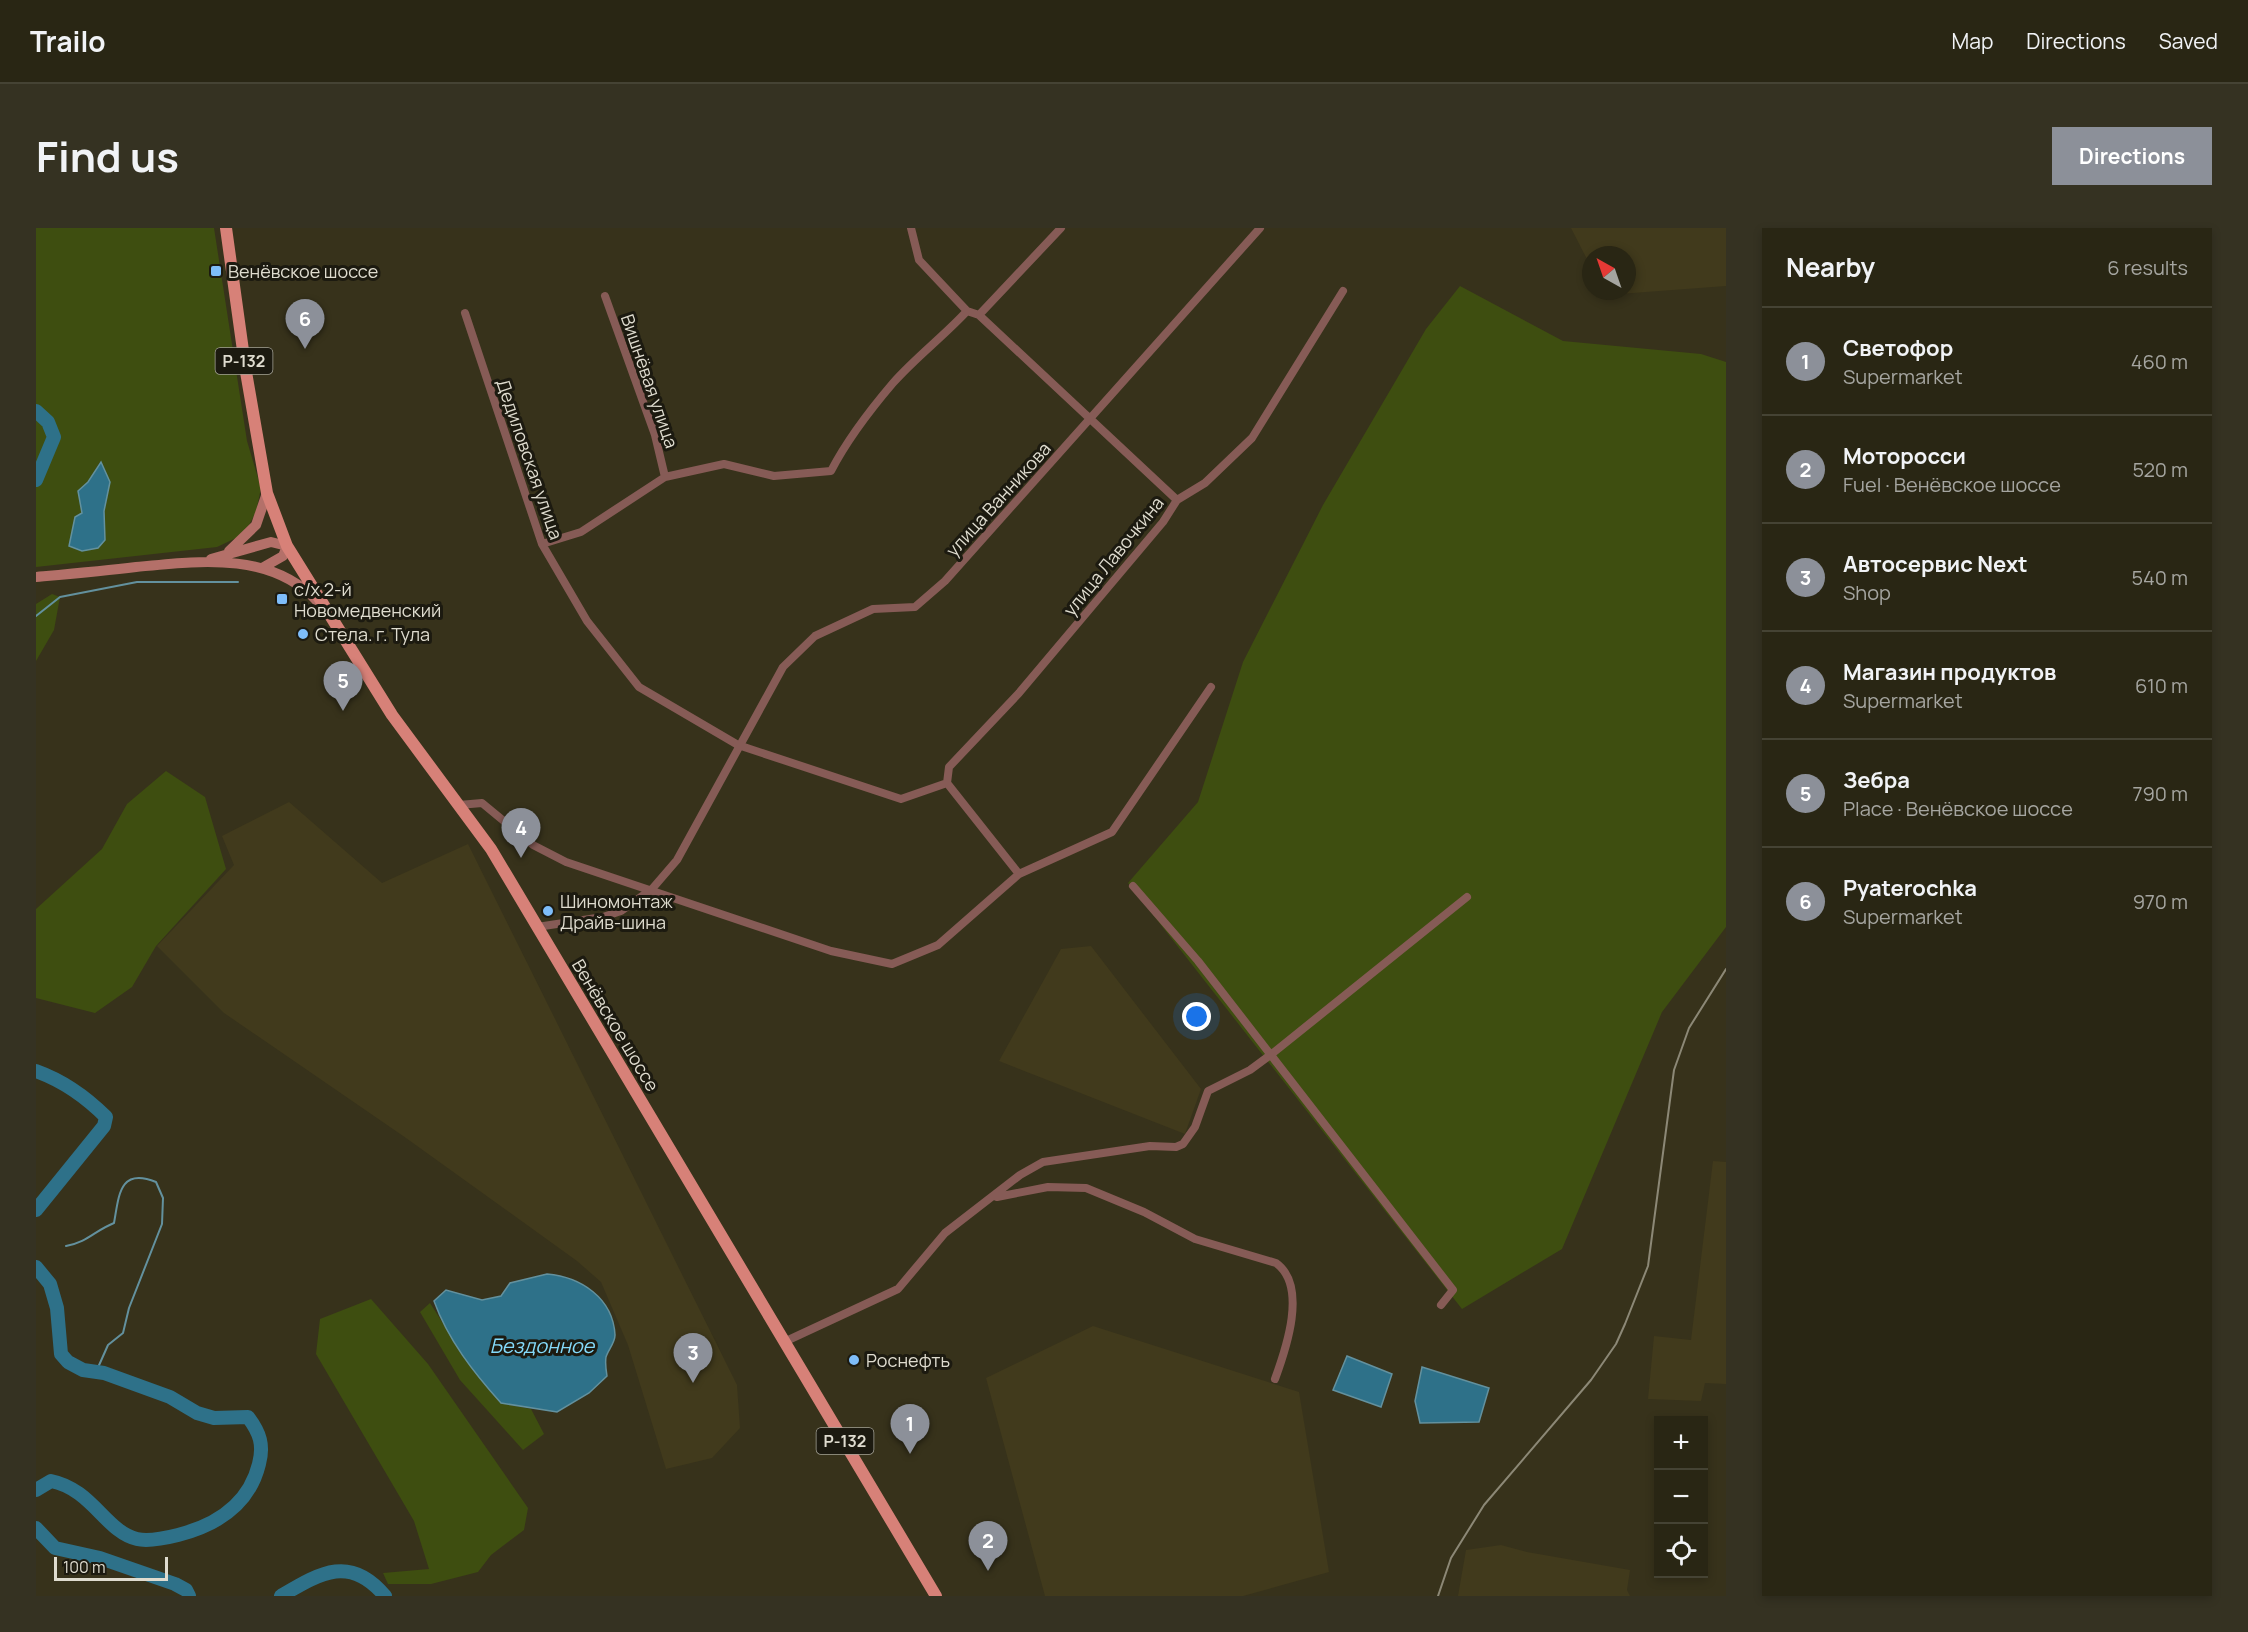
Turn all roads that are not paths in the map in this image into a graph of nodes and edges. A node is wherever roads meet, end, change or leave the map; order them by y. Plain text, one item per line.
1 (226, 228) edge
2 (911, 228) edge
3 (1061, 228) edge
4 (1260, 228) edge
5 (1343, 291) dead end
6 (605, 296) dead end
7 (967, 310) junction
8 (465, 313) dead end
9 (980, 315) junction
10 (1089, 419) junction
11 (665, 477) junction
12 (267, 493) junction
13 (1177, 500) junction
14 (542, 544) junction
15 (287, 546) junction
16 (225, 554) junction
17 (208, 560) junction
18 (262, 568) junction
19 (36, 578) edge
20 (327, 612) junction
21 (1211, 687) dead end
22 (738, 745) junction
23 (946, 783) junction
24 (459, 804) junction
25 (1019, 874) junction
26 (1133, 886) dead end
27 (652, 889) junction
28 (1467, 897) dead end
29 (537, 927) junction
30 (1270, 1055) junction
31 (992, 1198) junction
32 (1441, 1305) dead end
33 (784, 1342) junction
34 (1275, 1379) dead end
35 (936, 1596) edge

1 - 12 main road, Венёвское шоссе / Р-132
2 - 7 street
3 - 9 street
4 - 10 street, улица Ванникова
5 - 13 street, улица Лавочкина
6 - 11 street, Вишнёвая улица
7 - 9 street
7 - 11 street
8 - 14 street, Дедиловская улица
9 - 10 street
10 - 13 street
10 - 22 street, улица Ванникова
11 - 14 street
12 - 15 main road, Венёвское шоссе / Р-132
12 - 16 main road
13 - 23 street, улица Лавочкина
14 - 22 street, Дедиловская улица
15 - 16 main road
15 - 18 main road
15 - 20 main road, Венёвское шоссе / Р-132
16 - 17 main road
17 - 18 main road
17 - 19 main road
18 - 20 main road
20 - 24 main road, Венёвское шоссе / Р-132
21 - 25 street
22 - 23 street, Дедиловская улица
22 - 27 street, улица Ванникова
23 - 25 street
24 - 27 street
24 - 29 main road, Венёвское шоссе / Р-132
25 - 27 street
26 - 30 street
27 - 29 street, улица Ванникова
28 - 30 street
29 - 33 main road, Венёвское шоссе / Р-132
30 - 31 street
30 - 32 street
31 - 33 street
31 - 34 street
33 - 35 main road, Венёвское шоссе / Р-132

